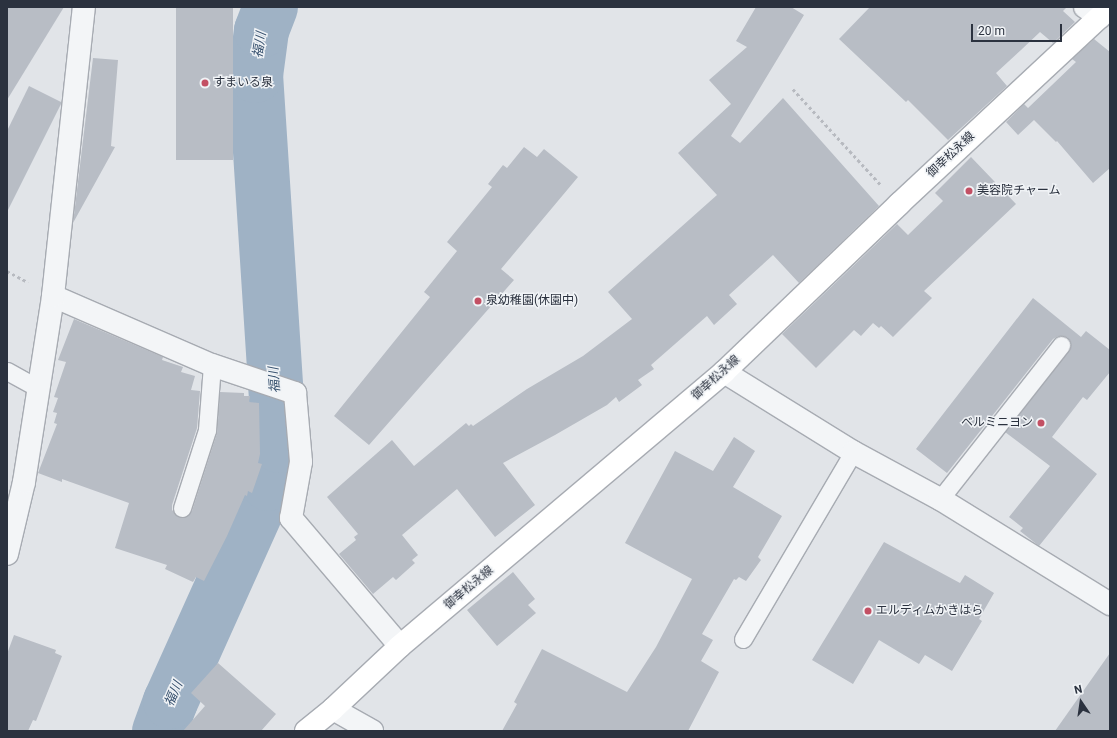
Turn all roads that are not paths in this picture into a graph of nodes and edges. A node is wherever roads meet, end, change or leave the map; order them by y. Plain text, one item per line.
1 (84, 7) edge
2 (1102, 11) edge
3 (53, 296) junction
4 (1061, 345) dead end
5 (212, 365) junction
6 (7, 371) edge
7 (724, 372) junction
8 (39, 389) junction
9 (853, 452) junction
10 (940, 499) junction
11 (182, 508) dead end
12 (7, 554) edge
13 (1110, 604) edge
14 (743, 639) dead end
15 (400, 646) junction
16 (333, 709) junction
17 (306, 731) edge
18 (372, 731) edge

1 - 3 street
2 - 7 main road, 御幸松永線
3 - 5 street
3 - 8 street
4 - 10 lane
5 - 11 lane
5 - 15 street
6 - 8 lane
7 - 9 street
7 - 15 main road, 御幸松永線
8 - 12 street
9 - 10 street
9 - 14 lane
10 - 13 street
15 - 16 main road, 御幸松永線
16 - 17 main road, 御幸松永線
16 - 18 street

